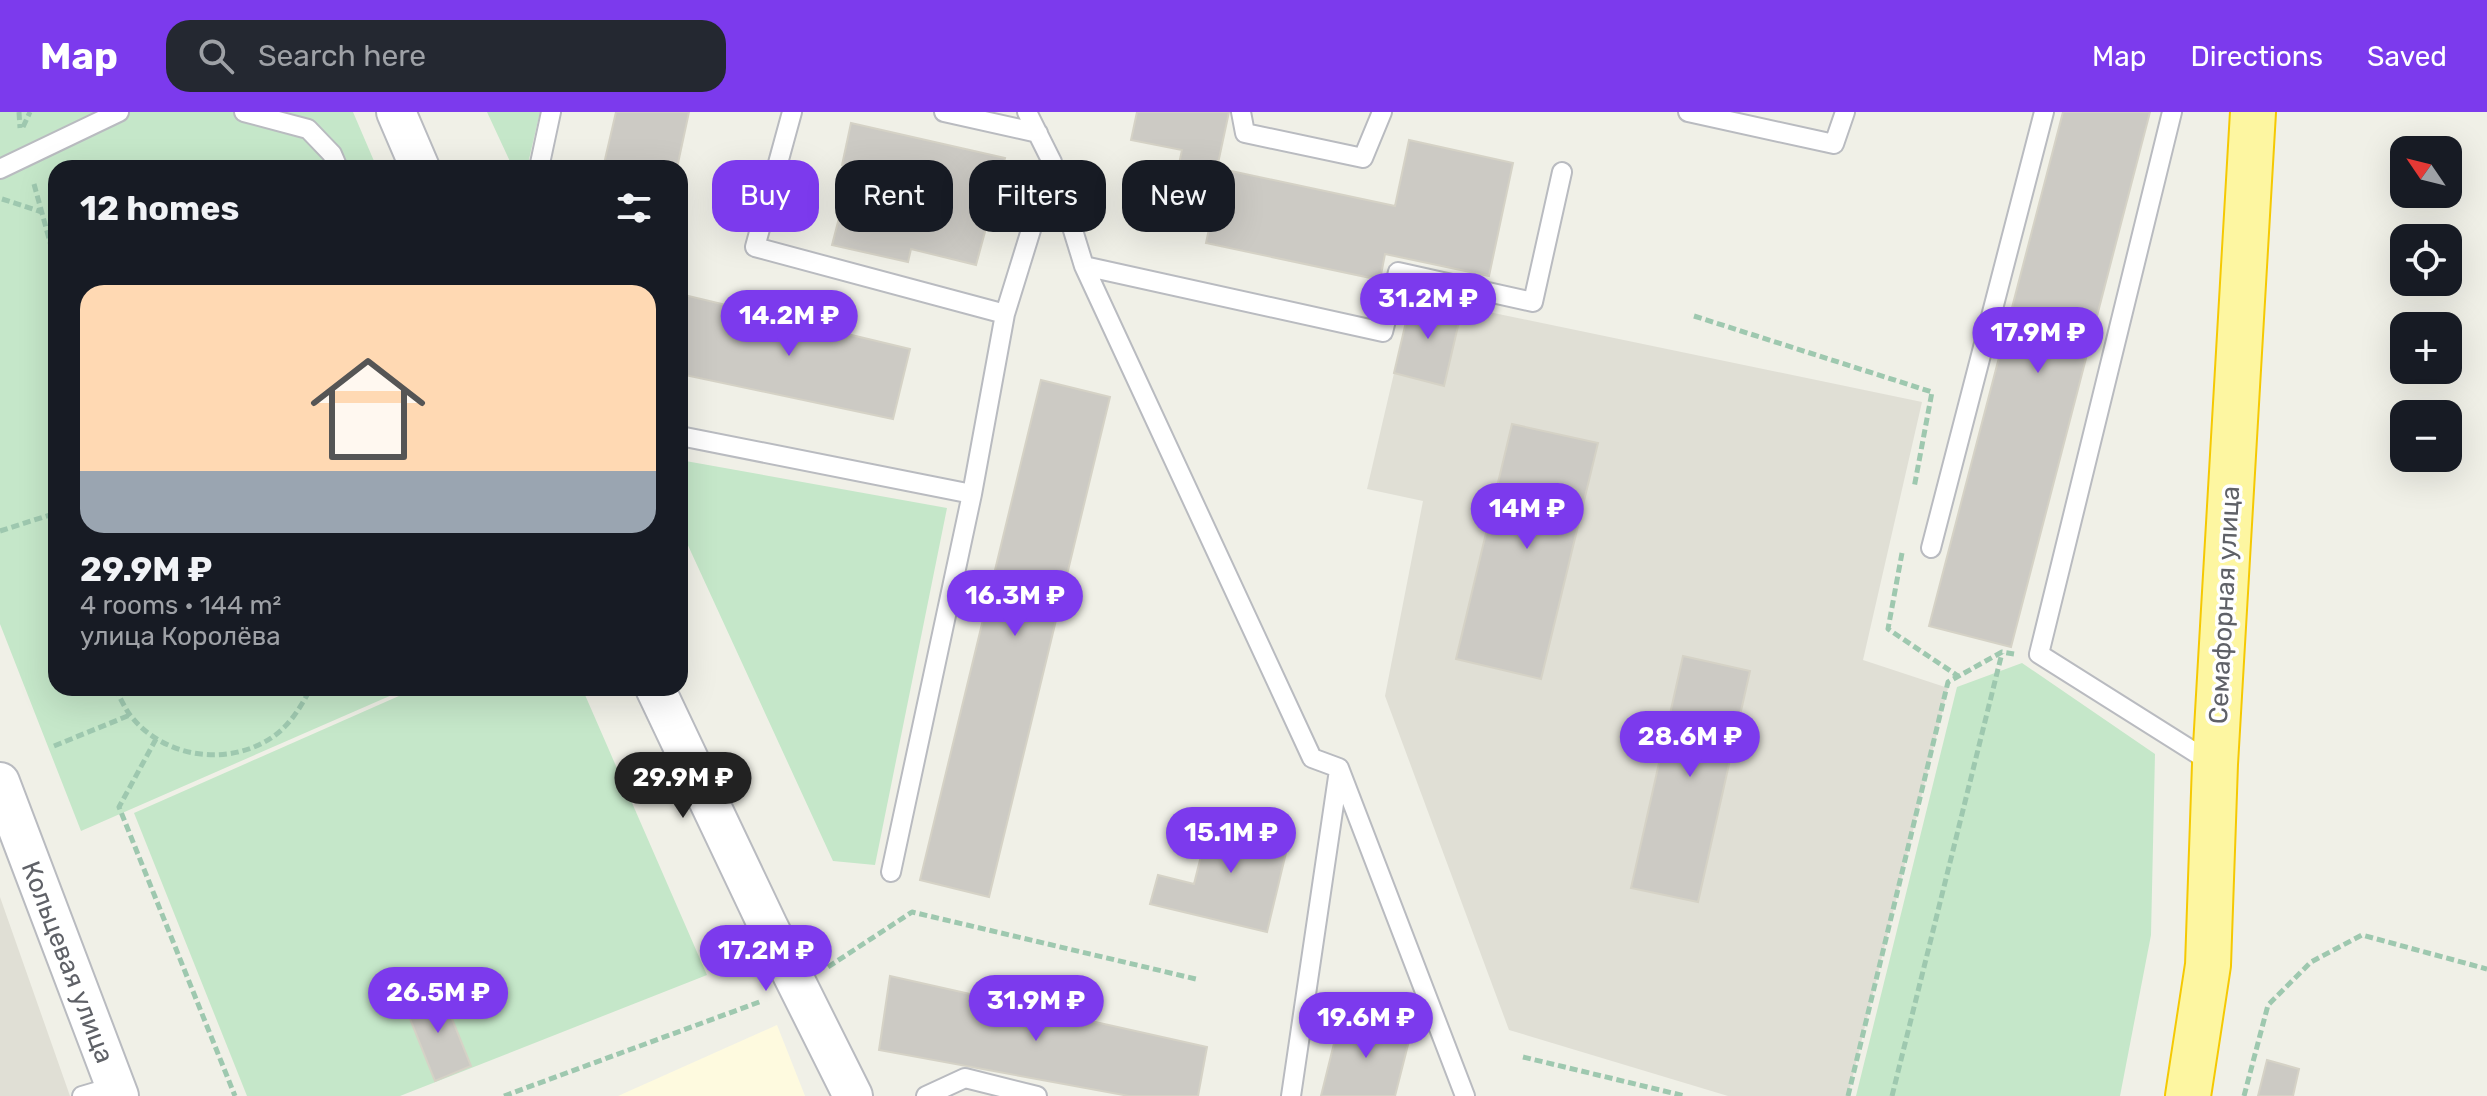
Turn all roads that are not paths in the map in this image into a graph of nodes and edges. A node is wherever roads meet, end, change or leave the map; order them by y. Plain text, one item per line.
1 (119, 112) edge
2 (244, 112) edge
3 (396, 112) edge
4 (551, 112) edge
5 (792, 112) edge
6 (944, 112) edge
7 (1027, 112) edge
8 (1241, 112) edge
9 (1382, 112) edge
10 (1688, 112) edge
11 (1845, 112) edge
12 (2044, 112) edge
13 (2172, 112) edge
14 (2253, 112) edge
15 (1038, 133) junction
16 (335, 160) edge
17 (417, 160) edge
18 (541, 160) edge
19 (1051, 160) edge
20 (0, 169) edge
21 (1562, 172) dead end
22 (1030, 232) edge
23 (1074, 232) edge
24 (1084, 266) junction
25 (1005, 314) junction
26 (688, 438) edge
27 (972, 494) junction
28 (1931, 548) dead end
29 (659, 696) edge
30 (2215, 764) junction
31 (1339, 768) junction
32 (0, 782) edge
33 (891, 872) dead end
34 (106, 1093) edge
35 (853, 1096) edge
36 (926, 1096) edge
37 (1037, 1096) edge
38 (1291, 1096) edge
39 (1465, 1096) edge
40 (2188, 1096) edge

1 - 20 lane
2 - 16 lane
3 - 17 street
4 - 18 lane
5 - 25 lane
6 - 15 lane
7 - 15 lane
8 - 9 lane
10 - 11 lane
12 - 28 lane
13 - 30 lane
14 - 30 highway, Семафорная улица
15 - 19 lane
21 - 24 lane
22 - 25 lane
23 - 24 lane
24 - 31 lane
25 - 27 lane
26 - 27 lane
27 - 33 lane
29 - 35 street
30 - 40 highway, Семафорная улица
31 - 38 lane
31 - 39 lane
32 - 34 street, Кольцевая улица
36 - 37 lane

